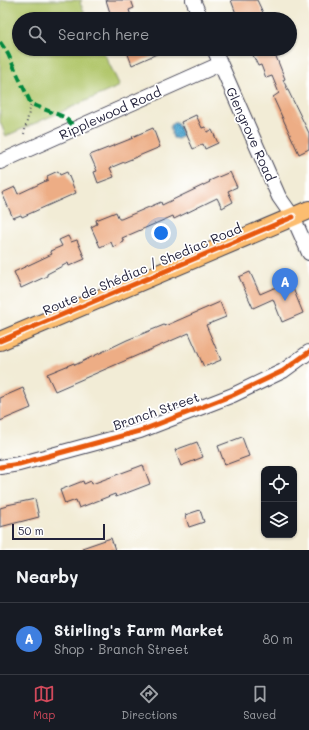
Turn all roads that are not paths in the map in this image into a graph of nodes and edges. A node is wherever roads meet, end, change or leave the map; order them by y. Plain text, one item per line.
1 (193, 0) edge
2 (198, 12) edge
3 (217, 56) edge
4 (220, 64) junction
5 (0, 162) edge
6 (301, 213) edge
7 (309, 253) edge
8 (0, 341) edge
9 (309, 352) edge
10 (0, 468) edge

1 - 2 street
3 - 4 street, Glengrove Road
4 - 5 street, Ripplewood Road
4 - 6 street, Glengrove Road
6 - 7 street
6 - 8 main road, Route de Shédiac / Shediac Road
9 - 10 street, Branch Street

